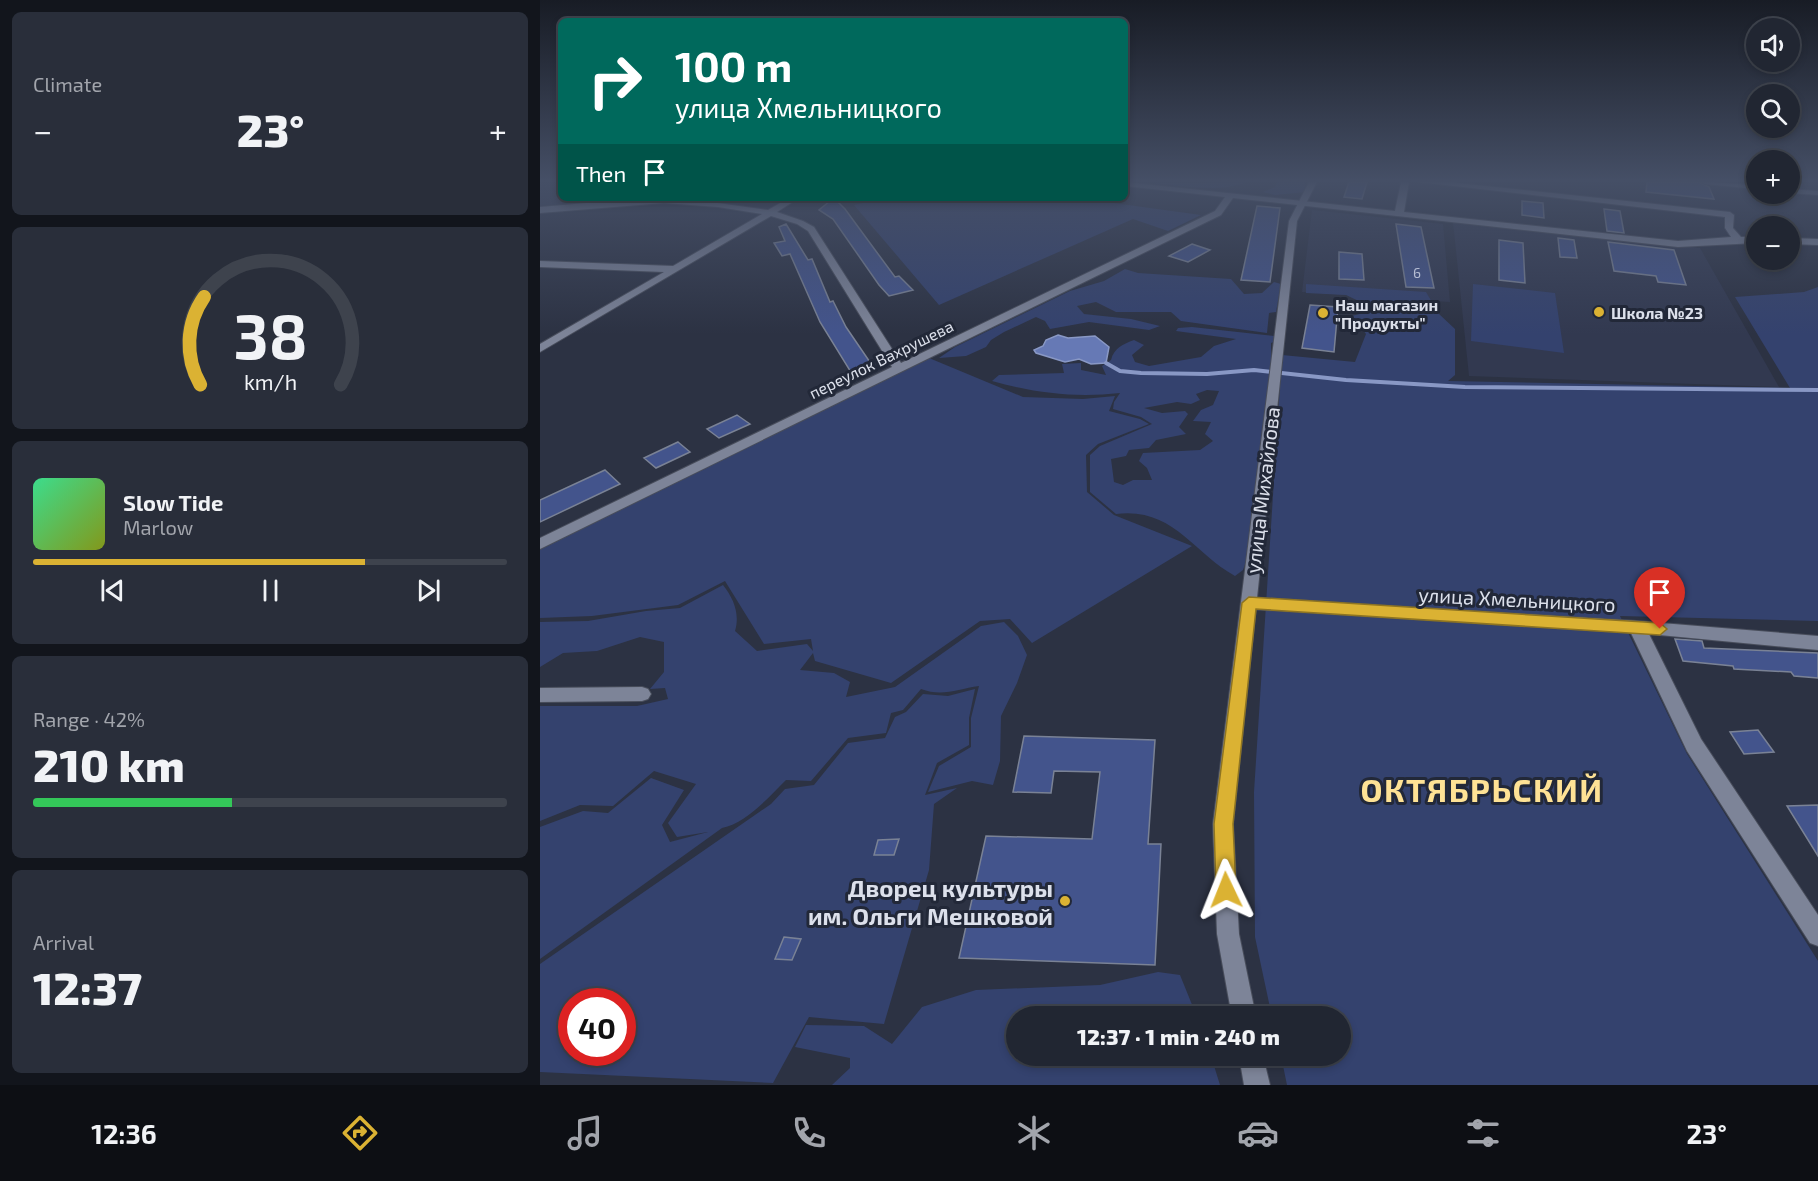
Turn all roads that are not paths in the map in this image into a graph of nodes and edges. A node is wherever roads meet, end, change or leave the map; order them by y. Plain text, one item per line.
1 (736, 233) edge
2 (813, 233) edge
3 (1178, 233) edge
4 (1292, 233) edge
5 (1568, 233) edge
6 (1732, 233) edge
7 (1738, 240) junction
8 (1746, 240) edge
9 (1800, 241) edge
10 (1818, 242) edge
11 (540, 264) edge
12 (557, 265) junction
13 (675, 269) junction
14 (540, 274) edge
15 (540, 349) edge
16 (899, 369) junction
17 (540, 544) edge
18 (1249, 603) junction
19 (1637, 627) junction
20 (1818, 643) edge
21 (642, 694) dead end
22 (540, 695) edge
23 (1818, 935) edge
24 (1242, 1006) edge
25 (1253, 1066) edge
26 (1257, 1085) edge

1 - 13 street
2 - 16 street
3 - 16 street, переулок Вахрушева
4 - 18 street, улица Михайлова
5 - 7 street
6 - 7 street
7 - 8 street
9 - 10 street
11 - 12 street
12 - 13 street
12 - 14 street
13 - 15 street
16 - 17 street, переулок Вахрушева
18 - 19 street, улица Хмельницкого
18 - 24 street, улица Михайлова
19 - 20 street, улица Хмельницкого
19 - 23 street
21 - 22 street
25 - 26 street

